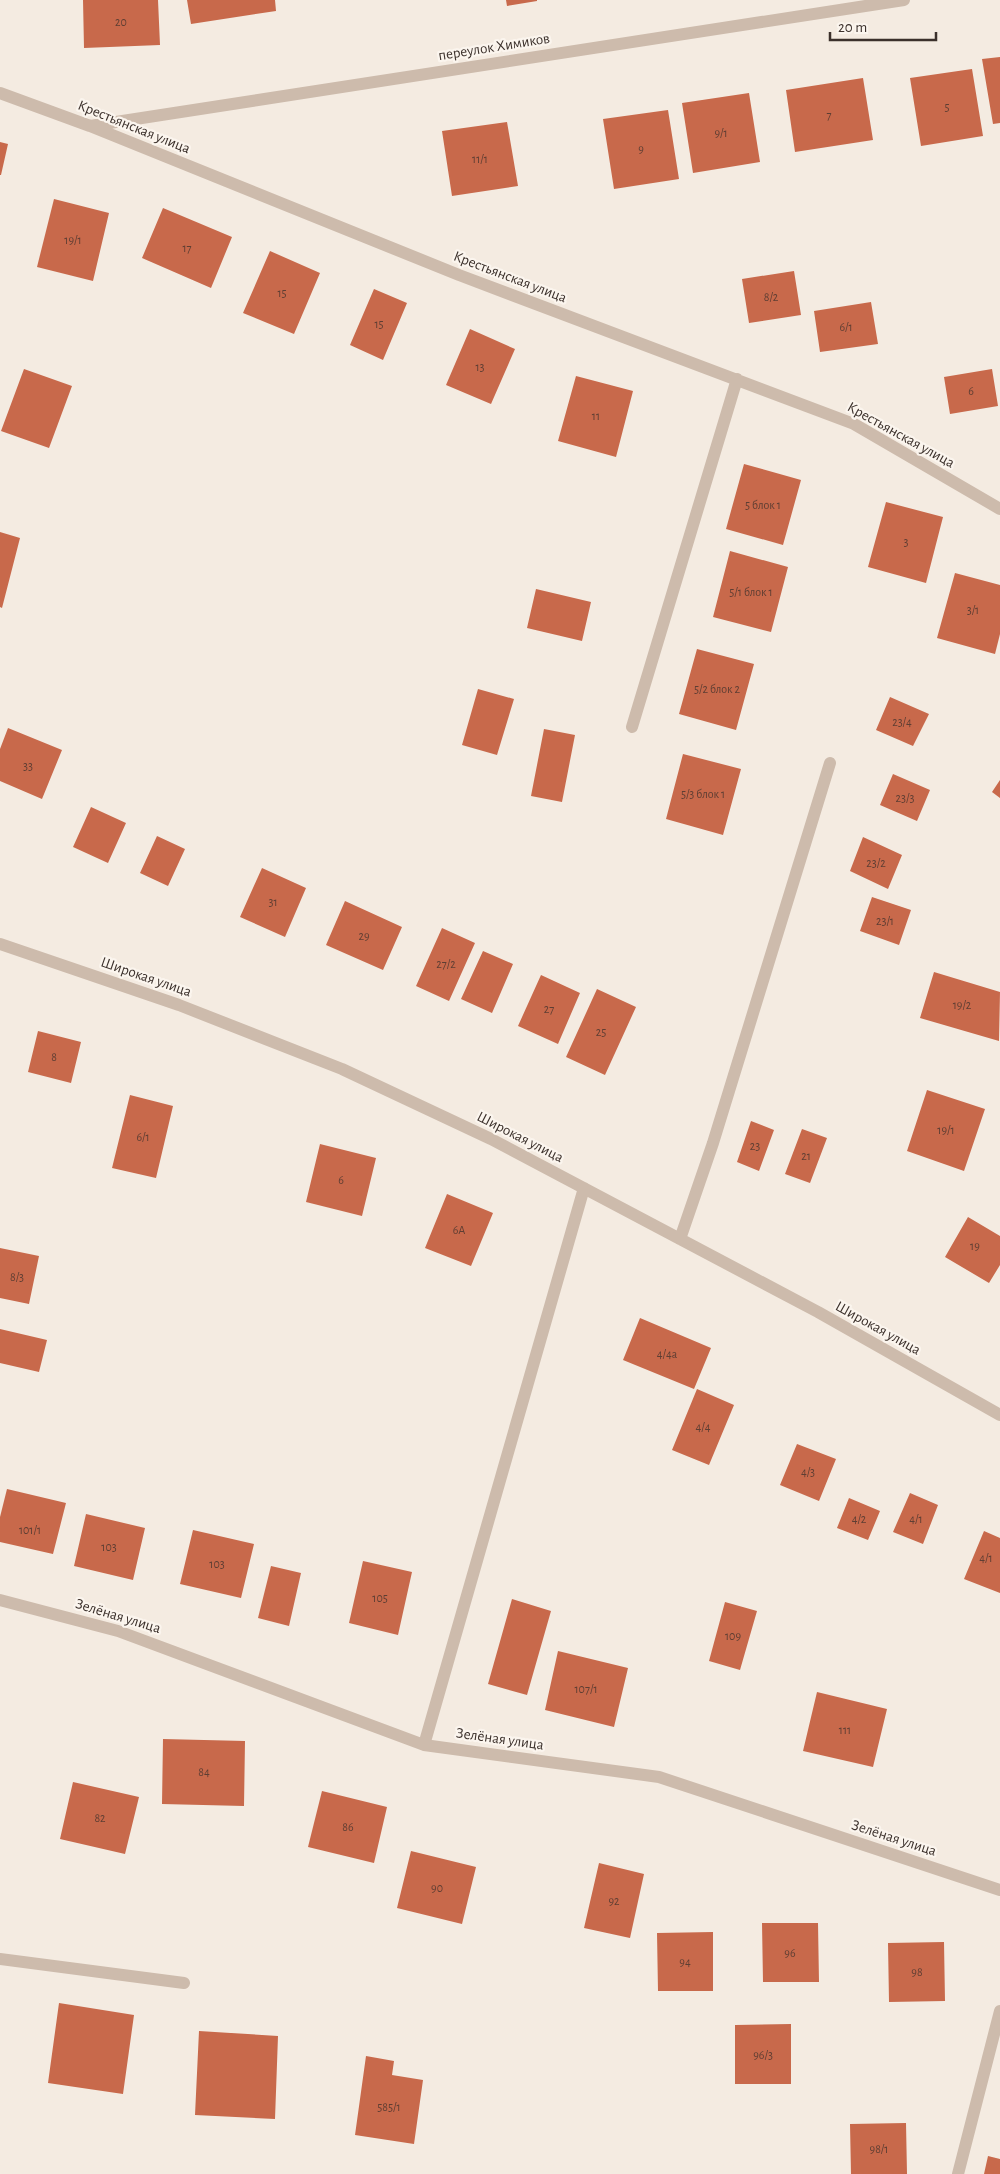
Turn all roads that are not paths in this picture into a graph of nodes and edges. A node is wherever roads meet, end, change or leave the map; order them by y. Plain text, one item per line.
1 (904, 0) edge
2 (0, 93) edge
3 (90, 126) junction
4 (737, 380) junction
5 (1000, 509) edge
6 (632, 727) dead end
7 (830, 763) dead end
8 (0, 944) edge
9 (584, 1188) junction
10 (680, 1239) junction
11 (1000, 1415) edge
12 (0, 1600) edge
13 (424, 1745) junction
14 (1000, 1890) edge
15 (0, 1959) edge
16 (184, 1983) dead end
17 (1000, 2011) edge
18 (958, 2174) edge

1 - 3 street, переулок Химиков
2 - 3 street, Крестьянская улица
3 - 4 street, Крестьянская улица
4 - 5 street, Крестьянская улица
4 - 6 street
7 - 10 street
8 - 9 street, Широкая улица
9 - 10 street, Широкая улица
9 - 13 street
10 - 11 street, Широкая улица
12 - 13 street, Зелёная улица
13 - 14 street, Зелёная улица
15 - 16 street
17 - 18 street

